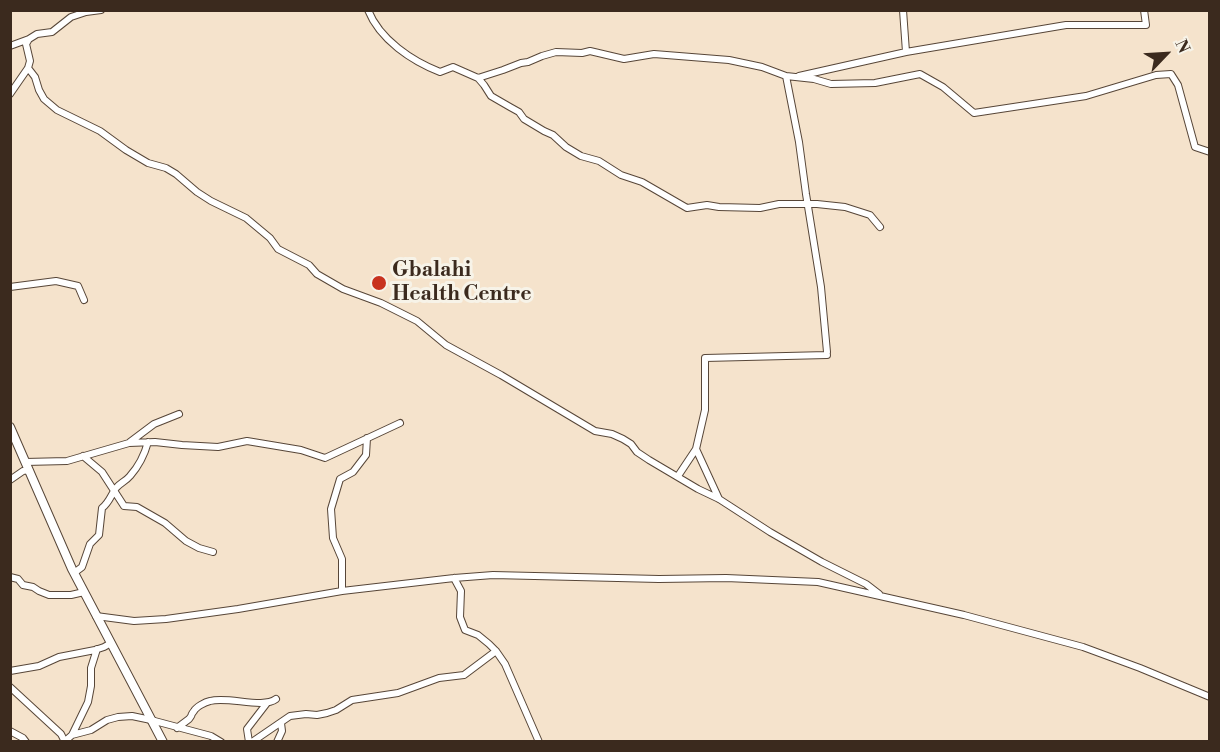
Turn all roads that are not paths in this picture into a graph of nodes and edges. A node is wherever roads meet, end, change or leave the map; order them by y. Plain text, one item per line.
1 (101, 10) edge
2 (368, 10) edge
3 (903, 10) edge
4 (1144, 10) edge
5 (29, 39) junction
6 (10, 46) edge
7 (906, 52) junction
8 (28, 68) junction
9 (786, 76) junction
10 (795, 76) junction
11 (478, 78) junction
12 (10, 94) edge
13 (1209, 152) edge
14 (808, 204) junction
15 (880, 227) dead end
16 (10, 287) edge
17 (84, 300) dead end
18 (179, 414) dead end
19 (400, 423) dead end
20 (12, 434) edge
21 (367, 438) junction
22 (148, 442) junction
23 (129, 443) junction
24 (696, 449) junction
25 (83, 456) junction
26 (27, 466) junction
27 (678, 476) junction
28 (10, 480) edge
29 (114, 490) junction
30 (719, 499) junction
31 (213, 552) dead end
32 (74, 573) junction
33 (10, 577) edge
34 (454, 578) junction
35 (342, 591) junction
36 (84, 592) junction
37 (883, 597) junction
38 (96, 616) junction
39 (111, 644) junction
40 (97, 650) junction
41 (496, 651) junction
42 (10, 671) edge
43 (10, 687) edge
44 (1209, 698) edge
45 (276, 699) dead end
46 (267, 703) junction
47 (151, 720) junction
48 (281, 723) junction
49 (177, 728) junction
50 (10, 731) edge
51 (72, 735) junction
52 (26, 741) edge
53 (64, 741) edge
54 (163, 741) edge
55 (221, 741) edge
56 (250, 741) edge
57 (277, 741) edge
58 (539, 741) edge

1 - 5 street
2 - 11 street
3 - 7 street
4 - 7 street
5 - 6 street
5 - 8 street
7 - 10 street
8 - 12 street
8 - 27 street
9 - 10 street
9 - 11 street
9 - 14 street
10 - 13 street
11 - 14 street
14 - 15 street
14 - 24 street
16 - 17 street
18 - 23 street
19 - 21 street
20 - 26 street
21 - 22 street
21 - 35 street
22 - 23 street
22 - 29 street
23 - 25 street
24 - 27 street
24 - 30 street
25 - 26 street
25 - 29 street
26 - 28 street
26 - 32 street
27 - 30 street
29 - 31 street
29 - 32 street
30 - 37 street
32 - 36 street
33 - 36 street
34 - 35 street
34 - 37 street
34 - 41 street
35 - 38 street
36 - 38 street
37 - 44 street
38 - 39 street
39 - 40 street
39 - 47 street
40 - 42 street
40 - 51 street
41 - 48 street
41 - 58 street
43 - 53 street
45 - 46 street
46 - 49 street
46 - 56 street
47 - 49 street
47 - 51 street
47 - 54 street
48 - 56 street
48 - 57 street
49 - 55 street
50 - 52 street
51 - 53 street

